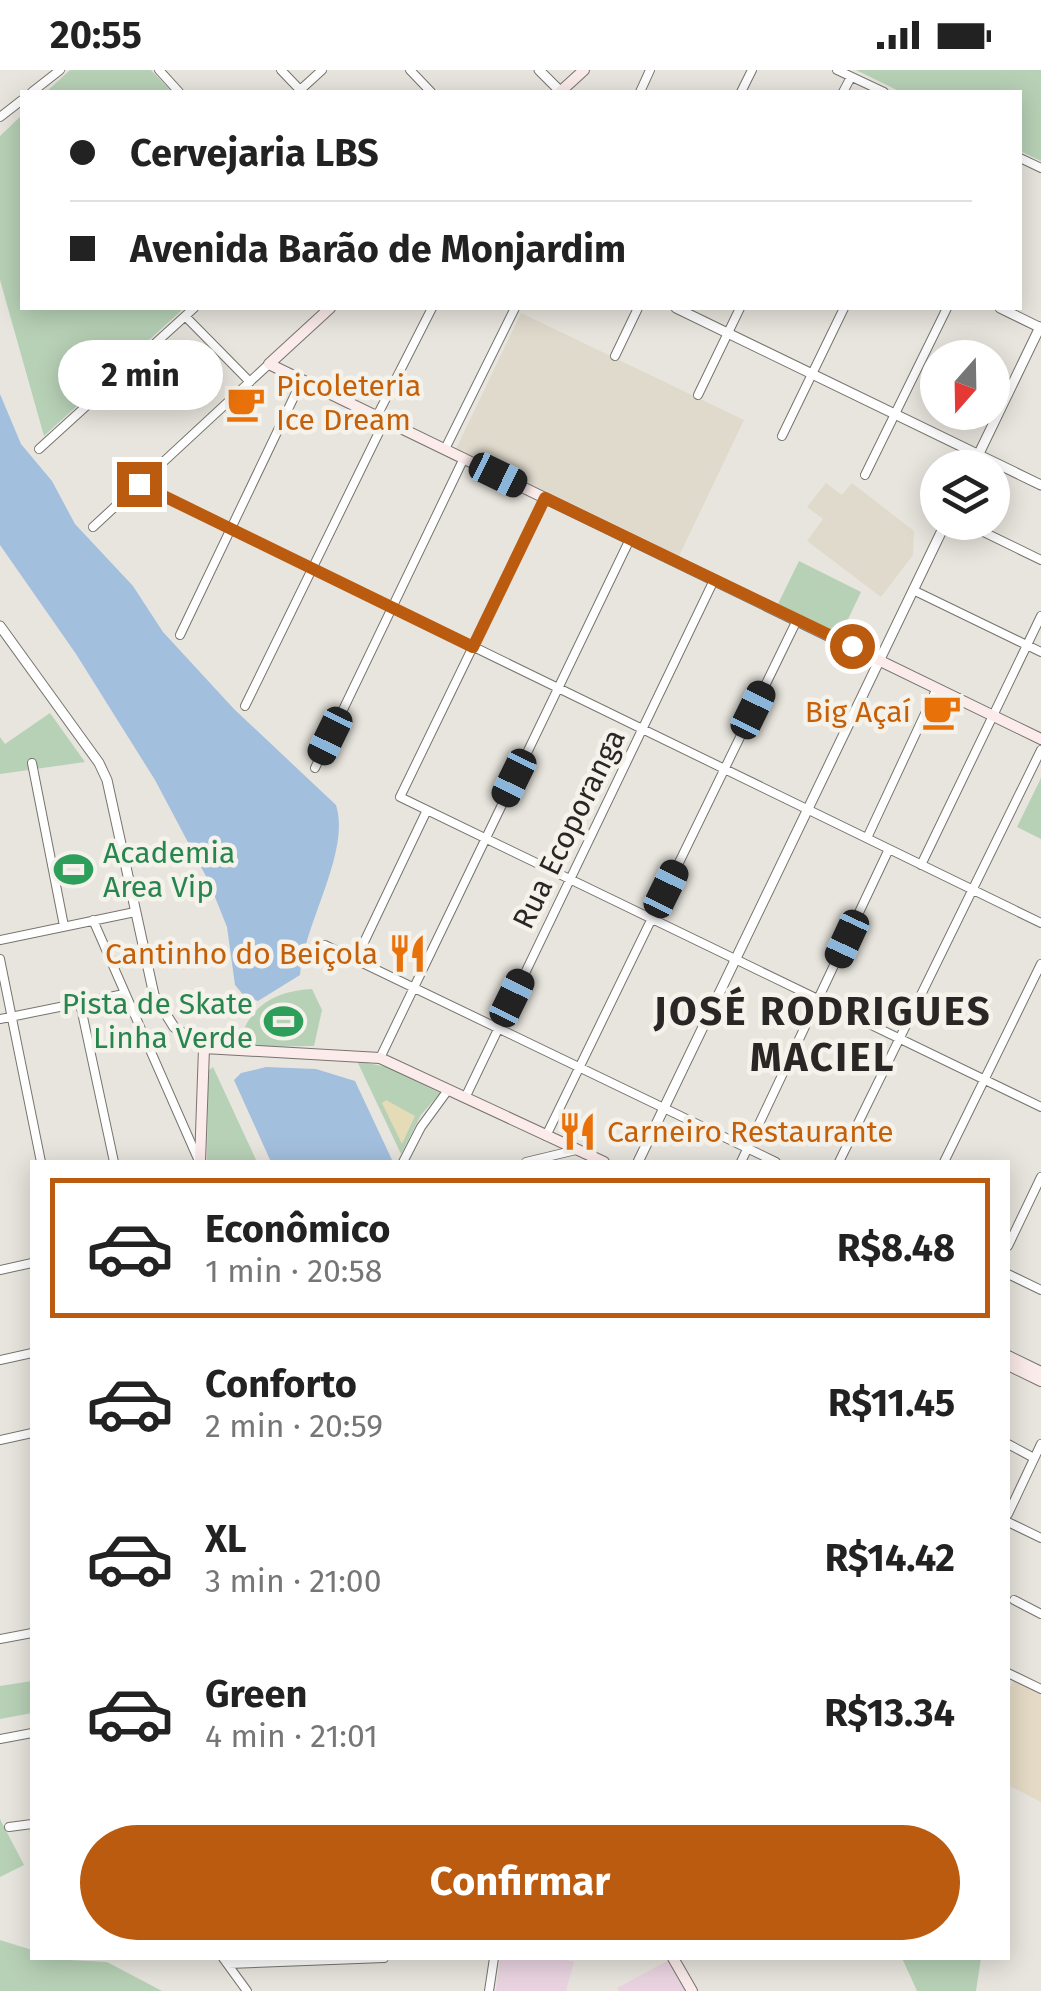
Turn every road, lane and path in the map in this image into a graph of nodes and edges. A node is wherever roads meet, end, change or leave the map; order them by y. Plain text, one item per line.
1 (38, 70) edge
2 (60, 70) edge
3 (159, 70) edge
4 (282, 70) edge
5 (322, 70) edge
6 (410, 70) edge
7 (539, 70) edge
8 (584, 70) edge
9 (837, 70) edge
10 (851, 77) junction
11 (48, 81) junction
12 (35, 90) edge
13 (177, 90) edge
14 (298, 90) edge
15 (302, 90) edge
16 (429, 90) edge
17 (558, 90) edge
18 (562, 90) edge
19 (845, 90) edge
20 (880, 90) edge
21 (20, 102) edge
22 (0, 117) edge
23 (192, 310) edge
24 (328, 310) edge
25 (431, 310) edge
26 (514, 310) edge
27 (637, 310) edge
28 (680, 310) edge
29 (739, 310) edge
30 (843, 310) edge
31 (946, 310) edge
32 (1004, 310) edge
33 (185, 316) junction
34 (1041, 327) edge
35 (728, 333) junction
36 (615, 356) dead end
37 (270, 364) junction
38 (812, 374) junction
39 (302, 380) junction
40 (250, 382) junction
41 (698, 395) dead end
42 (895, 414) junction
43 (381, 418) junction
44 (782, 436) dead end
45 (39, 449) dead end
46 (445, 449) junction
47 (970, 450) edge
48 (980, 450) edge
49 (464, 458) junction
50 (1010, 470) edge
51 (865, 474) dead end
52 (139, 484) junction
53 (1041, 485) edge
54 (545, 498) junction
55 (92, 526) dead end
56 (231, 529) junction
57 (630, 539) junction
58 (937, 540) edge
59 (1000, 540) edge
60 (1041, 560) edge
61 (312, 568) junction
62 (714, 580) junction
63 (913, 590) junction
64 (392, 608) junction
65 (1041, 616) edge
66 (797, 620) junction
67 (0, 626) edge
68 (180, 635) dead end
69 (1027, 645) junction
70 (473, 647) junction
71 (1041, 652) edge
72 (879, 660) junction
73 (558, 688) junction
74 (937, 688) junction
75 (245, 706) dead end
76 (994, 716) junction
77 (642, 729) junction
78 (1041, 739) edge
79 (1041, 750) edge
80 (32, 762) dead end
81 (315, 768) dead end
82 (724, 769) junction
83 (428, 810) junction
84 (808, 810) junction
85 (486, 838) junction
86 (867, 838) junction
87 (890, 849) junction
88 (921, 865) junction
89 (570, 879) junction
90 (973, 890) junction
91 (136, 912) junction
92 (652, 919) junction
93 (93, 920) junction
94 (1041, 923) edge
95 (64, 926) junction
96 (0, 940) edge
97 (325, 945) dead end
98 (0, 959) edge
99 (736, 959) junction
100 (356, 960) junction
101 (1041, 964) edge
102 (414, 988) junction
103 (124, 994) junction
104 (818, 999) junction
105 (80, 1002) junction
106 (12, 1016) junction
107 (0, 1019) edge
108 (498, 1028) junction
109 (900, 1039) junction
110 (204, 1048) junction
111 (380, 1058) junction
112 (580, 1068) junction
113 (984, 1080) junction
114 (448, 1090) junction
115 (464, 1098) junction
116 (1041, 1107) edge
117 (664, 1108) junction
118 (546, 1136) junction
119 (748, 1149) junction
120 (576, 1150) junction
121 (42, 1160) edge
122 (114, 1160) edge
123 (199, 1160) edge
124 (200, 1160) edge
125 (404, 1160) edge
126 (534, 1160) edge
127 (593, 1160) edge
128 (639, 1160) edge
129 (742, 1160) edge
130 (772, 1160) edge
131 (841, 1160) edge
132 (945, 1160) edge
133 (1041, 1176) edge
134 (1010, 1242) edge
135 (30, 1263) edge
136 (0, 1270) edge
137 (1010, 1275) edge
138 (1041, 1290) edge
139 (30, 1353) edge
140 (1010, 1357) edge
141 (0, 1360) edge
142 (1010, 1366) edge
143 (1041, 1372) edge
144 (1041, 1381) edge
145 (30, 1434) edge
146 (0, 1440) edge
147 (1041, 1444) edge
148 (1010, 1445) edge
149 (1034, 1458) junction
150 (1010, 1510) edge
151 (1010, 1523) edge
152 (1041, 1538) edge
153 (1014, 1600) dead end
154 (1041, 1614) edge
155 (30, 1632) edge
156 (0, 1639) edge
157 (1010, 1674) edge
158 (1041, 1689) edge
159 (30, 1734) edge
160 (0, 1739) edge
161 (30, 1824) edge
162 (9, 1827) dead end
163 (278, 1960) edge
164 (494, 1960) edge
165 (675, 1960) edge
166 (225, 1961) edge
167 (247, 1991) edge
168 (489, 1991) edge
169 (692, 1991) edge

1 - 11 street
2 - 11 street
3 - 13 street
4 - 14 street
5 - 15 street
6 - 16 street
7 - 17 street
8 - 18 main road
9 - 10 street
10 - 19 street
10 - 20 street
11 - 12 street
21 - 22 street
23 - 33 street
24 - 37 main road
25 - 43 street
26 - 46 street
27 - 36 street
28 - 35 street
29 - 35 street
30 - 38 street
31 - 42 street
32 - 34 street
33 - 40 street
33 - 45 street
34 - 48 street
35 - 38 street
35 - 41 street
37 - 39 main road
37 - 40 street
38 - 42 street
38 - 44 street
39 - 43 main road
39 - 56 street
40 - 52 street
42 - 47 street
42 - 51 street
43 - 46 main road
43 - 61 street
46 - 49 main road
49 - 54 main road
49 - 64 street
50 - 53 street
52 - 55 street
52 - 56 street
54 - 57 main road
54 - 70 street
56 - 61 street
56 - 68 street
57 - 62 main road
57 - 73 street
58 - 63 street
59 - 60 street
61 - 64 street
61 - 75 street
62 - 66 main road
62 - 77 street, Rua Ecoporanga
63 - 69 street
63 - 72 street
64 - 70 street
64 - 81 street
65 - 69 street
66 - 72 main road
66 - 82 street
67 - 91 street
69 - 71 street
69 - 76 street
70 - 73 street
70 - 83 street
72 - 74 main road
72 - 84 street
73 - 77 street
73 - 85 street
74 - 76 main road
74 - 86 street
76 - 78 main road
76 - 88 street
77 - 82 street
77 - 89 street, Rua Ecoporanga
79 - 90 street
80 - 95 street
82 - 84 street
82 - 92 street
83 - 85 street
83 - 100 street
84 - 86 street
84 - 99 street
85 - 89 street
85 - 102 street
86 - 87 street
87 - 88 street
87 - 104 street
88 - 90 street
89 - 92 street
89 - 108 street, Rua Ecoporanga
90 - 94 street
90 - 109 street
91 - 93 street
91 - 110 street
92 - 99 street
92 - 112 street
93 - 95 street
93 - 103 street
95 - 96 street
97 - 100 street
98 - 106 street
99 - 104 street
99 - 117 street
100 - 102 street
101 - 113 street
102 - 108 street
102 - 111 street
103 - 105 street
103 - 123 street
104 - 109 street
104 - 119 street
105 - 106 street
105 - 122 street
106 - 107 street
106 - 121 street
108 - 112 street
108 - 115 street, Rua Ecoporanga
109 - 113 street
109 - 131 street
110 - 111 main road
110 - 124 main road
111 - 114 main road
112 - 117 street
112 - 118 street
113 - 116 street
113 - 132 street
114 - 115 main road
114 - 125 street
115 - 118 main road
117 - 119 street
117 - 128 street
118 - 120 main road
119 - 129 street
119 - 130 street
120 - 126 street
120 - 127 main road
133 - 134 street
135 - 136 street
137 - 138 street
139 - 141 street
140 - 143 main road
142 - 144 main road
145 - 146 street
147 - 149 street
148 - 149 street
149 - 150 street
151 - 152 street
153 - 154 street
155 - 156 street
157 - 158 street
159 - 160 street
161 - 162 street
163 - 166 street
164 - 168 street
165 - 169 main road
166 - 167 street

